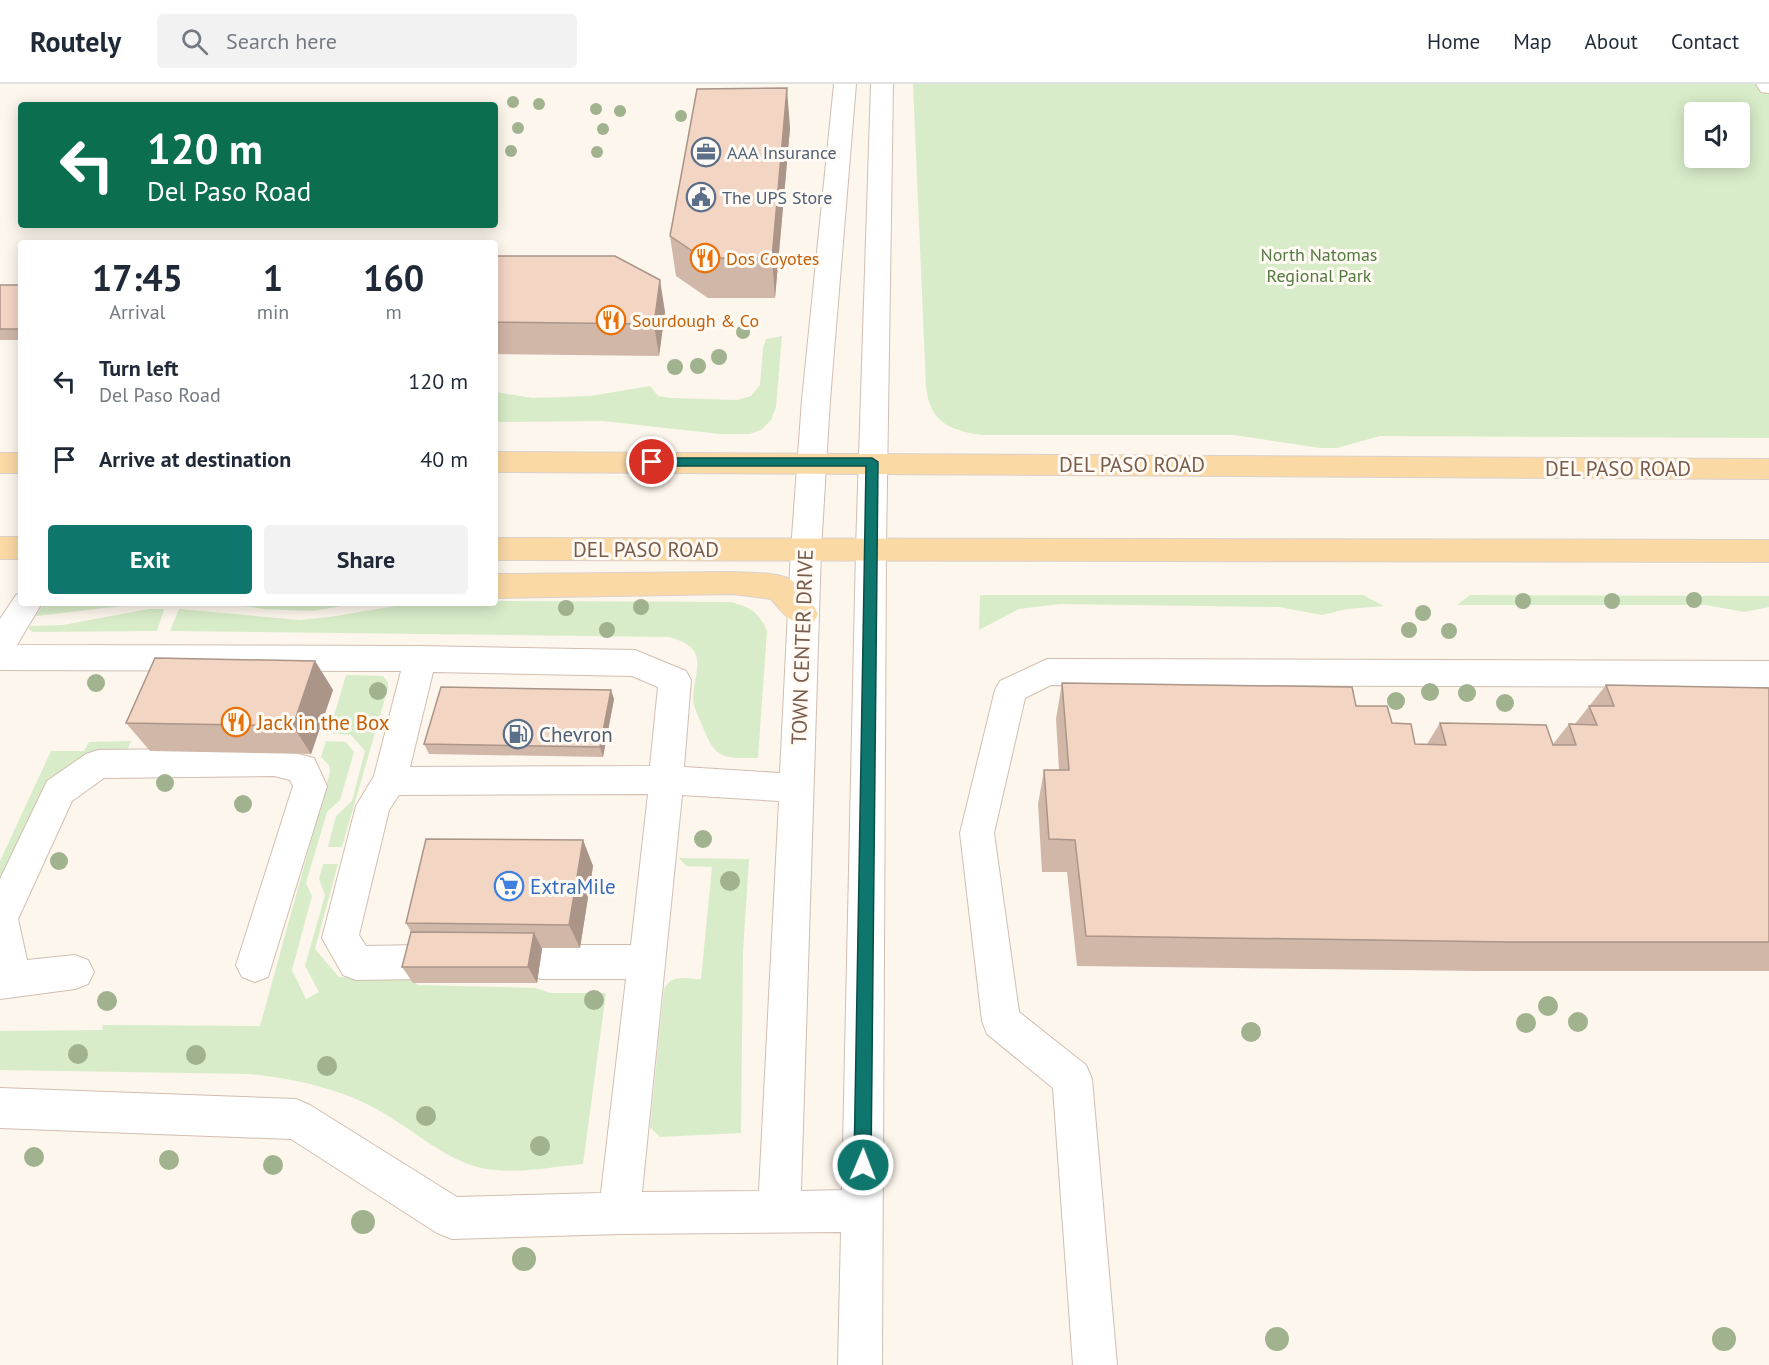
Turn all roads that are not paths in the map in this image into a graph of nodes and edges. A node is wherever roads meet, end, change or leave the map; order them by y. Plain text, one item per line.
1 (845, 84) edge
2 (882, 84) edge
3 (498, 462) edge
4 (811, 462) junction
5 (872, 462) junction
6 (0, 463) edge
7 (18, 463) edge
8 (1769, 469) edge
9 (0, 548) edge
10 (18, 548) edge
11 (498, 549) edge
12 (871, 549) junction
13 (806, 550) junction
14 (1769, 551) edge
15 (498, 586) edge
16 (25, 606) edge
17 (803, 614) junction
18 (0, 645) edge
19 (0, 657) edge
20 (420, 659) junction
21 (1769, 674) edge
22 (666, 780) junction
23 (390, 781) junction
24 (796, 788) junction
25 (4, 950) edge
26 (419, 962) edge
27 (541, 962) dead end
28 (646, 962) junction
29 (255, 965) dead end
30 (75, 972) dead end
31 (0, 1108) edge
32 (862, 1211) junction
33 (780, 1212) junction
34 (619, 1213) junction
35 (860, 1365) edge
36 (1095, 1365) edge

1 - 4 street, TOWN CENTER DRIVE
2 - 5 street
3 - 4 main road, DEL PASO ROAD
4 - 5 main road, DEL PASO ROAD
4 - 13 street, TOWN CENTER DRIVE
5 - 8 main road, DEL PASO ROAD
5 - 12 street
6 - 7 main road
9 - 10 main road
11 - 13 main road, DEL PASO ROAD
12 - 13 main road, DEL PASO ROAD
12 - 14 main road, DEL PASO ROAD
12 - 32 street
13 - 17 street, TOWN CENTER DRIVE
15 - 17 main road
16 - 18 street
17 - 24 street, TOWN CENTER DRIVE
19 - 20 street
20 - 22 street
20 - 23 street
21 - 36 street
22 - 23 street
22 - 24 street
22 - 28 street
23 - 26 street
24 - 33 street, TOWN CENTER DRIVE
25 - 29 street
25 - 30 street
27 - 28 street
28 - 34 street
31 - 34 street
32 - 33 street
32 - 35 street
33 - 34 street

